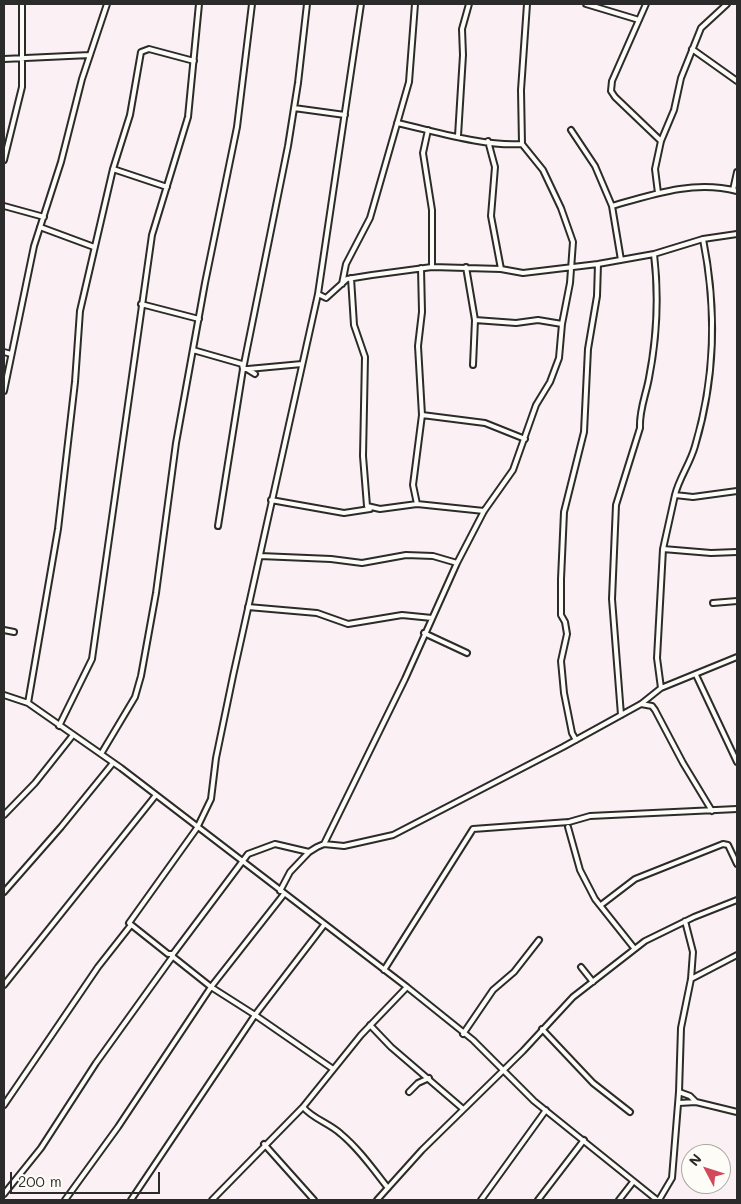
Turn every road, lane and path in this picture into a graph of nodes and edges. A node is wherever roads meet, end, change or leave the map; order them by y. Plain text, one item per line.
1 (22, 4) edge
2 (107, 4) edge
3 (199, 4) edge
4 (252, 4) edge
5 (307, 4) edge
6 (361, 4) edge
7 (415, 4) edge
8 (469, 4) edge
9 (527, 4) edge
10 (586, 4) edge
11 (646, 4) edge
12 (727, 4) edge
13 (638, 20) junction
14 (692, 49) junction
15 (90, 55) junction
16 (22, 58) junction
17 (4, 59) edge
18 (194, 61) junction
19 (737, 81) edge
20 (294, 108) junction
21 (345, 115) junction
22 (397, 123) junction
23 (428, 130) junction
24 (571, 130) dead end
25 (458, 136) junction
26 (488, 141) junction
27 (661, 141) junction
28 (522, 144) junction
29 (4, 160) edge
30 (113, 169) junction
31 (737, 172) edge
32 (167, 187) junction
33 (735, 191) edge
34 (658, 193) junction
35 (4, 206) edge
36 (612, 206) junction
37 (44, 217) junction
38 (40, 227) junction
39 (737, 234) edge
40 (703, 239) junction
41 (94, 246) junction
42 (654, 254) junction
43 (620, 260) junction
44 (598, 264) junction
45 (572, 266) junction
46 (432, 267) junction
47 (466, 267) junction
48 (421, 268) junction
49 (502, 269) junction
50 (351, 278) junction
51 (342, 284) junction
52 (318, 294) junction
53 (141, 304) junction
54 (199, 319) junction
55 (475, 320) junction
56 (562, 324) junction
57 (193, 350) junction
58 (4, 352) edge
59 (12, 354) junction
60 (302, 364) junction
61 (473, 365) dead end
62 (243, 369) junction
63 (254, 374) dead end
64 (4, 391) edge
65 (422, 415) junction
66 (525, 439) junction
67 (737, 491) edge
68 (675, 495) junction
69 (271, 500) junction
70 (417, 504) junction
71 (370, 508) junction
72 (484, 511) junction
73 (218, 526) dead end
74 (663, 548) junction
75 (737, 552) edge
76 (260, 556) junction
77 (457, 563) junction
78 (737, 601) edge
79 (713, 603) dead end
80 (248, 608) junction
81 (432, 618) junction
82 (4, 630) edge
83 (14, 632) dead end
84 (424, 633) junction
85 (467, 654) dead end
86 (737, 657) edge
87 (696, 675) junction
88 (661, 688) junction
89 (4, 695) edge
90 (28, 703) junction
91 (641, 704) junction
92 (620, 714) junction
93 (60, 726) junction
94 (73, 735) junction
95 (576, 740) junction
96 (101, 754) junction
97 (737, 762) edge
98 (113, 763) junction
99 (156, 796) junction
100 (737, 809) edge
101 (712, 811) junction
102 (4, 815) edge
103 (568, 827) dead end
104 (197, 828) junction
105 (324, 844) junction
106 (309, 852) junction
107 (241, 861) junction
108 (737, 864) edge
109 (4, 892) edge
110 (282, 892) junction
111 (737, 900) edge
112 (601, 905) junction
113 (685, 921) junction
114 (131, 925) junction
115 (324, 925) junction
116 (539, 940) dead end
117 (634, 948) junction
118 (737, 955) edge
119 (171, 956) junction
120 (581, 968) dead end
121 (384, 970) junction
122 (691, 979) junction
123 (593, 982) junction
124 (4, 985) edge
125 (211, 986) junction
126 (407, 987) junction
127 (255, 1015) junction
128 (370, 1025) junction
129 (542, 1029) junction
130 (463, 1034) junction
131 (333, 1069) junction
132 (502, 1070) junction
133 (429, 1078) junction
134 (409, 1092) dead end
135 (679, 1092) junction
136 (696, 1102) junction
137 (679, 1103) junction
138 (4, 1105) edge
139 (302, 1107) junction
140 (462, 1108) junction
141 (546, 1110) junction
142 (630, 1112) dead end
143 (737, 1112) edge
144 (584, 1140) junction
145 (264, 1144) junction
146 (633, 1182) junction
147 (388, 1188) junction
148 (4, 1194) edge
149 (65, 1200) edge
150 (131, 1200) edge
151 (212, 1200) edge
152 (314, 1200) edge
153 (377, 1200) edge
154 (480, 1200) edge
155 (538, 1200) edge
156 (619, 1200) edge
157 (658, 1200) edge

1 - 16 street
2 - 15 street
3 - 18 street
4 - 54 street
5 - 20 street
6 - 21 street
7 - 22 street
8 - 25 street
9 - 28 street
10 - 13 street
11 - 13 street
12 - 14 street
13 - 27 street
14 - 19 street
14 - 27 street
15 - 16 street
15 - 37 street
16 - 17 street
16 - 29 street
18 - 30 street
18 - 32 street
20 - 21 street
20 - 62 street
21 - 52 street
22 - 23 street
22 - 51 street
23 - 25 street
23 - 46 street
24 - 36 street
25 - 26 street
26 - 28 street
26 - 49 street
27 - 34 street
28 - 45 street
30 - 32 street
30 - 41 street
31 - 33 street
32 - 53 street
33 - 34 street
34 - 36 street
35 - 37 street
36 - 43 street
37 - 38 street
38 - 41 street
38 - 59 street
39 - 40 street
40 - 42 street
40 - 68 street
41 - 90 street
42 - 43 street
42 - 92 street
43 - 44 street
44 - 45 street
44 - 95 street
45 - 49 street
45 - 56 street
46 - 47 street
46 - 48 street
47 - 49 street
47 - 55 street
48 - 50 street
48 - 65 street
50 - 51 street
50 - 71 street
51 - 52 street
52 - 60 street
53 - 54 street
53 - 93 street
54 - 57 street
55 - 56 street
55 - 61 street
56 - 66 street
57 - 62 street
57 - 96 street
58 - 59 street
59 - 64 street
60 - 62 street
60 - 69 street
62 - 63 street
62 - 73 street
65 - 66 street
65 - 70 street
66 - 72 street
67 - 68 street
68 - 74 street
69 - 71 street
69 - 76 street
70 - 71 street
70 - 72 street
72 - 77 street
74 - 75 street
74 - 88 street
76 - 77 street
76 - 80 street
77 - 81 street
78 - 79 street
80 - 81 street
80 - 104 street
81 - 84 street
82 - 83 street
84 - 85 street
84 - 105 street
86 - 87 street
87 - 88 street
87 - 97 street
88 - 91 street
89 - 90 street
90 - 93 street
91 - 92 street
91 - 101 street
92 - 95 street
93 - 94 street
94 - 96 street
94 - 102 street
95 - 105 street
96 - 98 street
98 - 99 street
98 - 109 street
99 - 104 street
99 - 124 street
100 - 101 street
101 - 121 street
103 - 112 street
104 - 107 street
104 - 114 street
105 - 106 street
106 - 107 street
106 - 110 street
107 - 110 street
107 - 119 street
108 - 112 street
110 - 115 street
110 - 125 street
111 - 113 street
112 - 117 street
113 - 117 street
113 - 122 street
114 - 119 street
114 - 138 street
115 - 121 street
115 - 127 street
116 - 130 street
117 - 123 street
118 - 122 street
119 - 125 street
119 - 148 street
120 - 123 street
121 - 126 street
122 - 135 street
123 - 129 street
125 - 127 street
125 - 149 street
126 - 128 street
126 - 130 street
127 - 131 street
127 - 150 street
128 - 131 street
128 - 133 street
129 - 132 street
129 - 142 street
130 - 132 street
131 - 139 street
132 - 140 street
132 - 141 street
133 - 134 street
133 - 140 street
135 - 136 street
135 - 137 street
136 - 137 street
136 - 143 street
137 - 157 street
139 - 145 street
139 - 147 street
140 - 147 street
141 - 144 street
141 - 154 street
144 - 146 street
144 - 155 street
145 - 151 street
145 - 152 street
146 - 156 street
146 - 157 street
147 - 153 street

